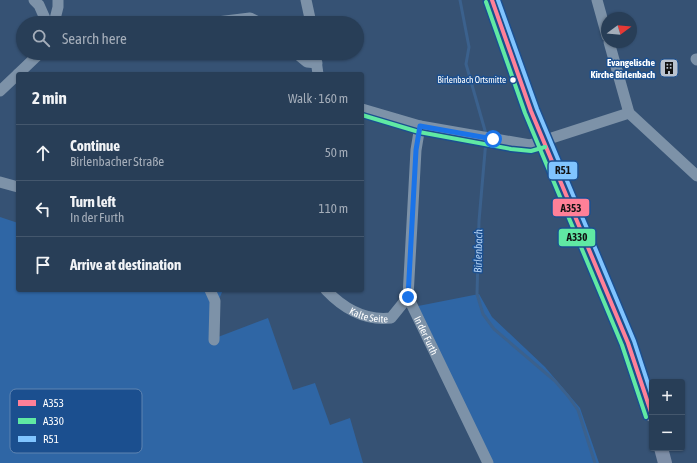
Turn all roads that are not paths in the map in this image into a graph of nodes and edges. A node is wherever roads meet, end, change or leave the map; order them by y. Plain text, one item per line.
1 (34, 0) edge
2 (58, 0) edge
3 (306, 0) edge
4 (492, 0) edge
5 (597, 0) edge
6 (601, 14) edge
7 (45, 16) edge
8 (56, 16) edge
9 (309, 16) edge
10 (611, 48) edge
11 (33, 60) edge
12 (305, 60) edge
13 (317, 63) edge
14 (20, 72) edge
15 (16, 76) edge
16 (0, 90) edge
17 (364, 110) edge
18 (629, 113) junction
19 (420, 126) junction
20 (543, 141) junction
21 (697, 176) edge
22 (0, 182) edge
23 (16, 186) edge
24 (211, 292) edge
25 (328, 292) edge
26 (408, 297) junction
27 (214, 340) dead end
28 (649, 406) edge
29 (662, 451) edge
30 (488, 463) edge
31 (665, 463) edge

1 - 7 street
2 - 8 street
3 - 9 street
4 - 20 main road
5 - 6 street
10 - 18 street
11 - 14 street
12 - 13 street
15 - 16 street
17 - 19 street
18 - 20 street
18 - 21 street
19 - 20 street
19 - 26 street, In der Furth
20 - 28 main road
22 - 23 street
24 - 27 street
25 - 26 street, Kalte Seite
26 - 30 street, In der Furth
29 - 31 main road

